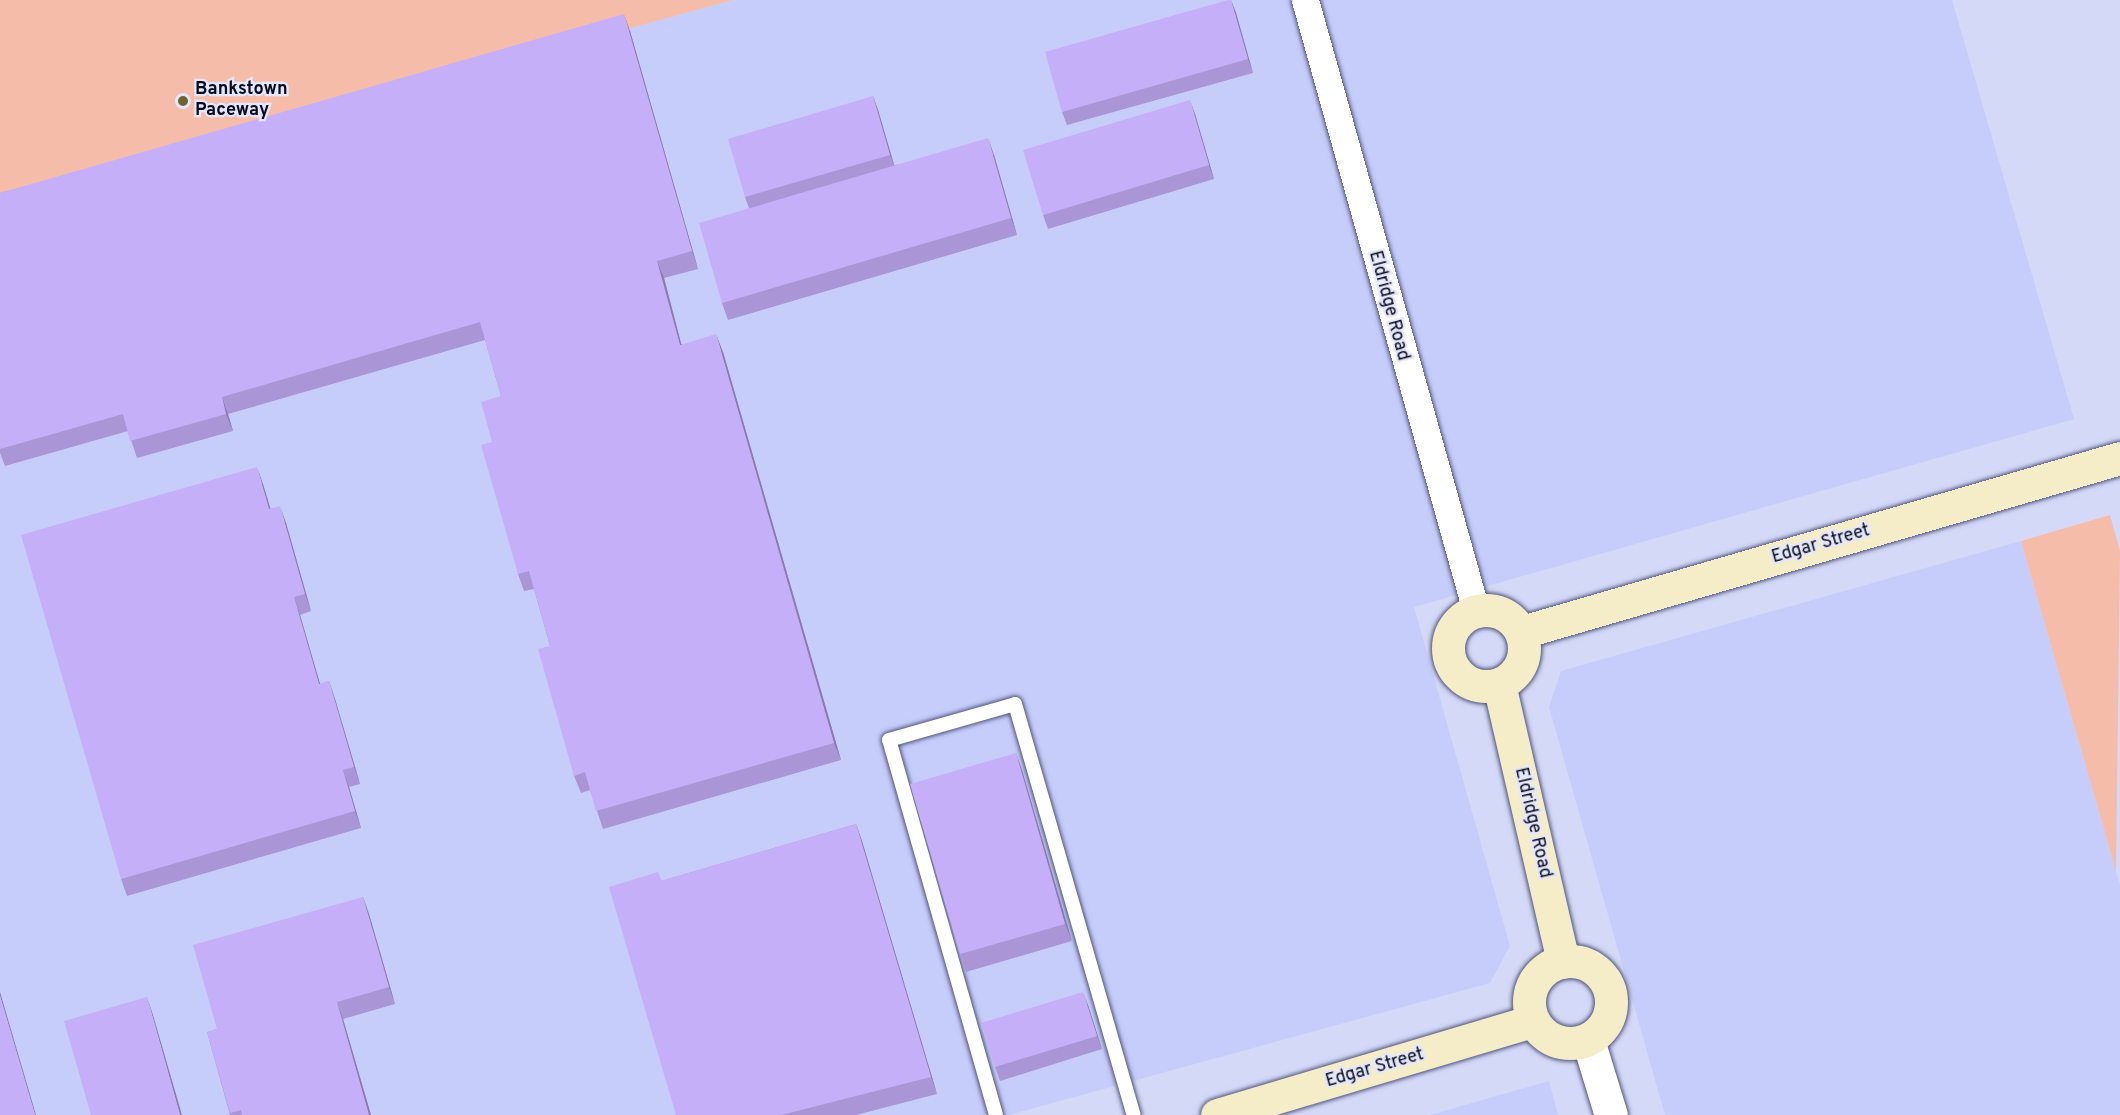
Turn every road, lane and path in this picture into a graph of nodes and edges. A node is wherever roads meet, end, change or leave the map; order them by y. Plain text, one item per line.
1 (1305, 0) edge
2 (2120, 458) edge
3 (1476, 611) junction
4 (1522, 632) junction
5 (1500, 684) junction
6 (1563, 962) junction
7 (1533, 1021) junction
8 (1588, 1040) junction
9 (996, 1115) edge
10 (1134, 1115) edge
11 (1217, 1115) edge
12 (1611, 1115) edge

1 - 3 street, Eldridge Road
2 - 4 main road, Edgar Street
3 - 4 main road
3 - 5 main road
4 - 5 main road
5 - 6 main road, Eldridge Road
6 - 7 main road
6 - 8 main road
7 - 8 main road
7 - 11 main road, Edgar Street
8 - 12 street
9 - 10 lane

